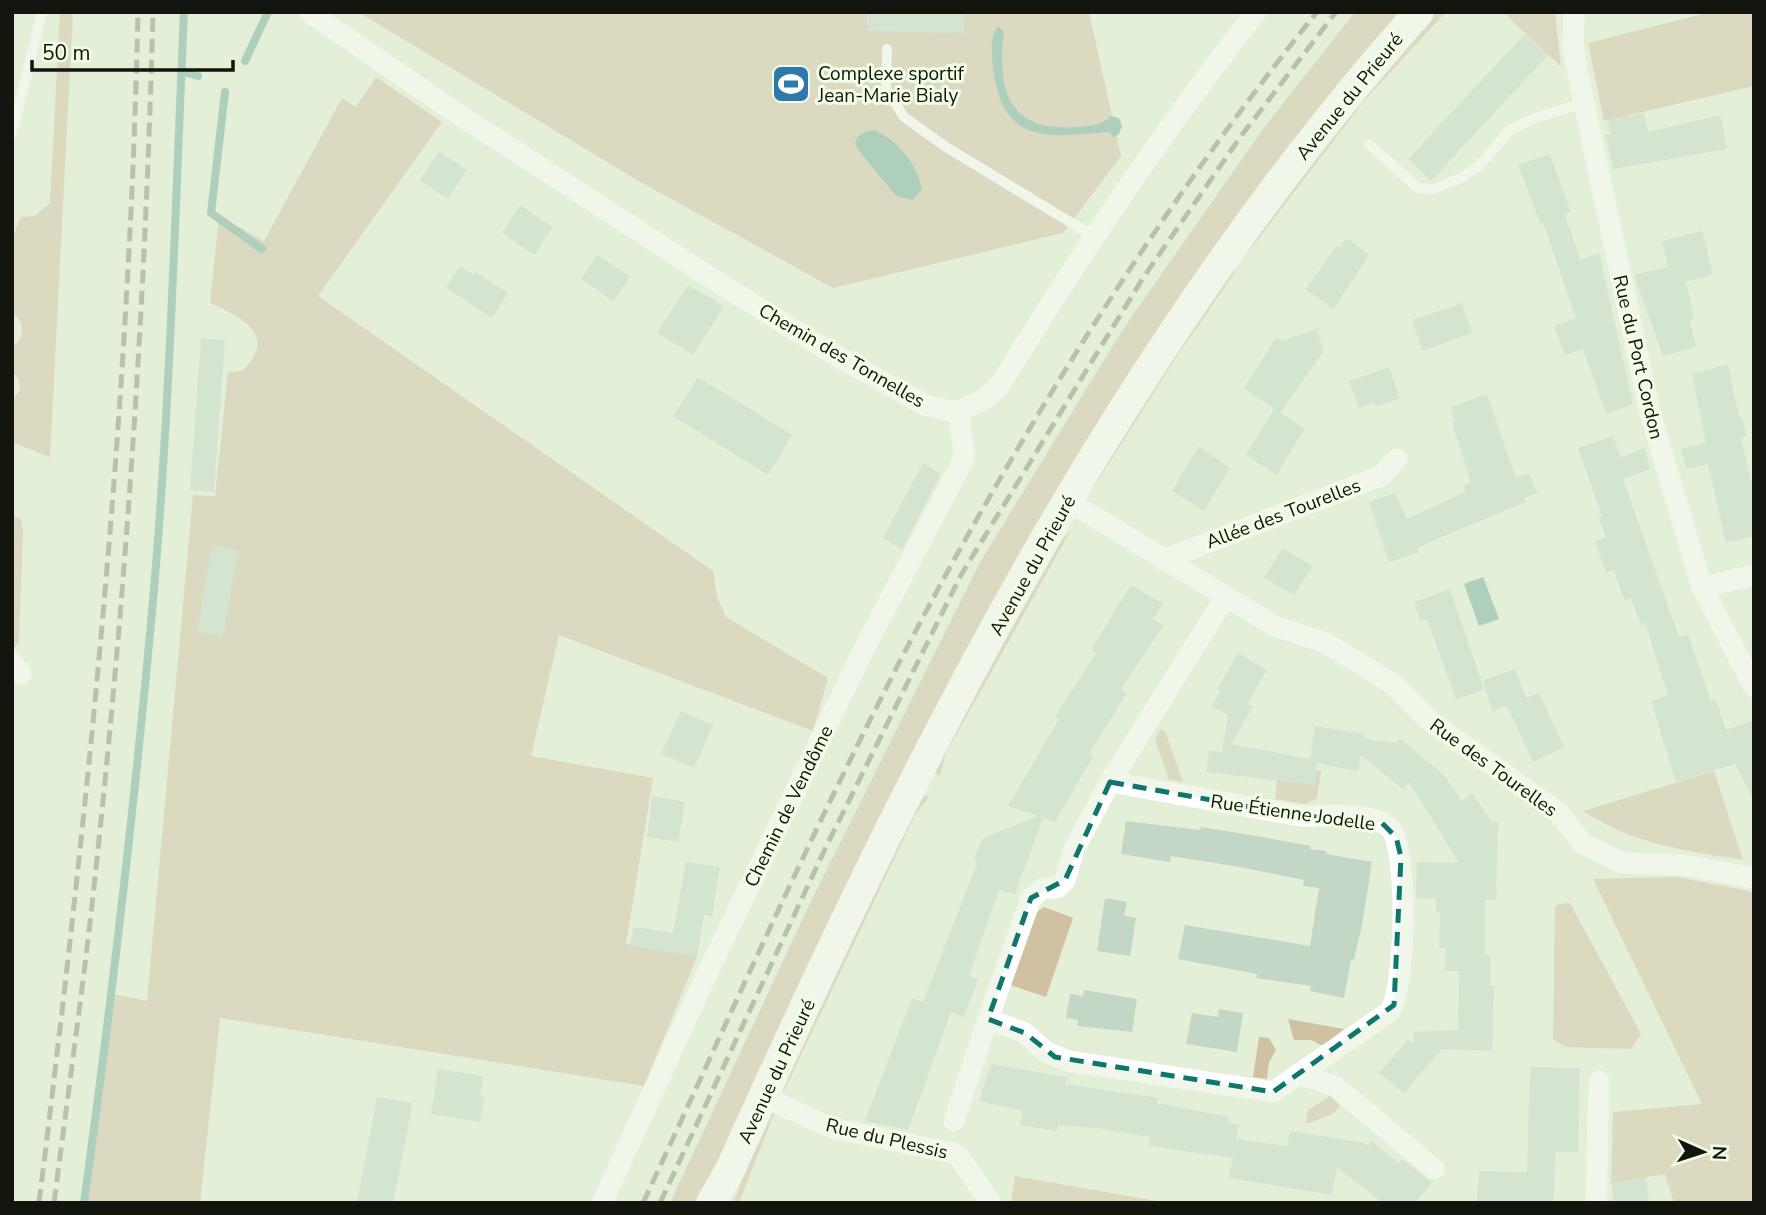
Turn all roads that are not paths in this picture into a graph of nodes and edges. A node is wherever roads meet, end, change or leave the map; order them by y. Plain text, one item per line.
1 (42, 12) edge
2 (309, 12) edge
3 (1256, 12) edge
4 (1419, 12) edge
5 (1574, 12) edge
6 (887, 50) dead end
7 (1583, 103) junction
8 (12, 134) edge
9 (1368, 144) dead end
10 (1093, 236) junction
11 (958, 412) junction
12 (1397, 459) dead end
13 (1068, 500) junction
14 (1163, 559) junction
15 (1754, 575) edge
16 (1702, 587) junction
17 (1226, 596) junction
18 (1754, 687) edge
19 (1110, 782) junction
20 (1754, 878) edge
21 (988, 1019) junction
22 (1301, 1075) junction
23 (1599, 1081) dead end
24 (763, 1097) junction
25 (954, 1121) dead end
26 (1434, 1169) dead end
27 (730, 1170) junction
28 (602, 1203) edge
29 (710, 1203) edge
30 (721, 1203) edge
31 (991, 1203) edge
32 (1596, 1203) edge

1 - 8 lane
2 - 11 street, Chemin des Tonnelles
3 - 10 street
4 - 13 street, Avenue du Prieuré
5 - 7 street, Rue du Port Cordon
6 - 10 lane
7 - 9 lane
7 - 16 street, Rue du Port Cordon
10 - 11 street
11 - 28 street, Chemin de Vendôme
12 - 14 street, Allée des Tourelles
13 - 14 street, Rue des Tourelles
13 - 24 street, Avenue du Prieuré
14 - 17 street, Rue des Tourelles
15 - 16 street
16 - 18 street, Rue du Port Cordon
17 - 19 street
17 - 20 street, Rue des Tourelles
19 - 21 street
19 - 22 street, Rue Étienne Jodelle
21 - 22 street, Rue Étienne Jodelle
21 - 25 street
22 - 26 street
23 - 32 street
24 - 27 street, Avenue du Prieuré
24 - 31 street, Rue du Plessis
27 - 29 street, Avenue du Prieuré
27 - 30 street, Avenue du Prieuré

